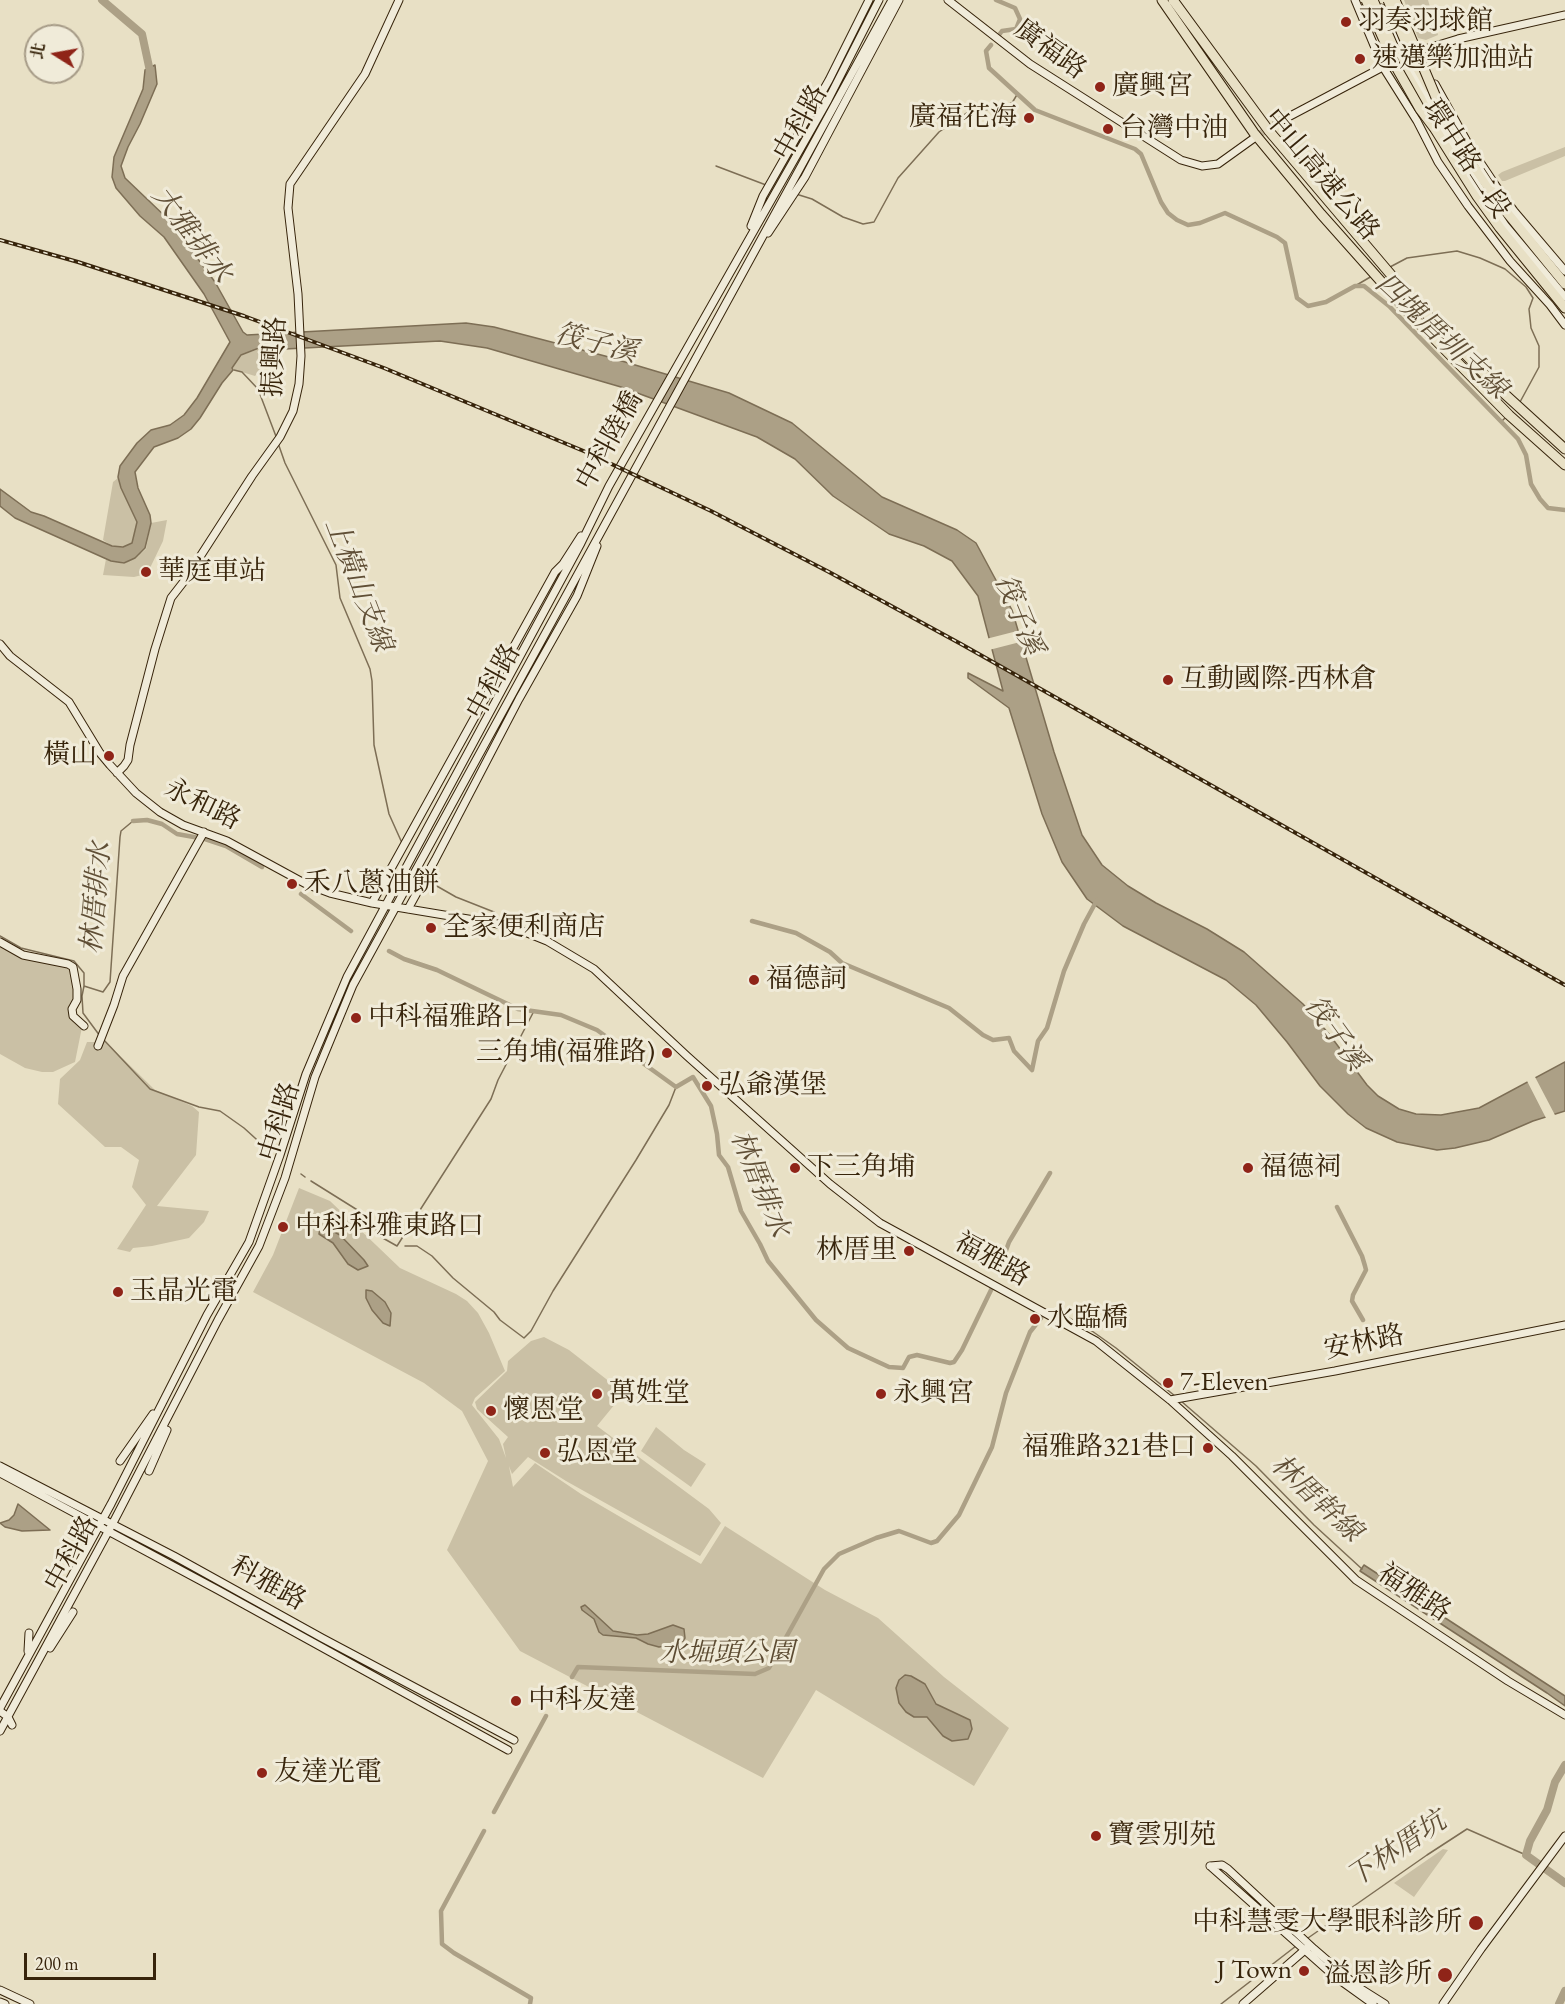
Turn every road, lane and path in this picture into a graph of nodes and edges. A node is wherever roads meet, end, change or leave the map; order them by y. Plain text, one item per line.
1 (399, 0) edge
2 (869, 0) edge
3 (879, 0) edge
4 (892, 0) edge
5 (900, 0) edge
6 (948, 0) edge
7 (1162, 0) edge
8 (1173, 0) edge
9 (1354, 0) edge
10 (1366, 0) edge
11 (1373, 0) edge
12 (1379, 0) edge
13 (1388, 0) edge
14 (1397, 0) edge
15 (1565, 15) edge
16 (1419, 50) junction
17 (1404, 56) junction
18 (1383, 67) junction
19 (1443, 114) junction
20 (1277, 123) tunnel mouth
21 (1435, 129) junction
22 (1257, 136) tunnel mouth
23 (738, 255) junction
24 (746, 265) junction
25 (1565, 271) edge
26 (1565, 284) edge
27 (1565, 291) edge
28 (1565, 297) edge
29 (1565, 308) edge
30 (1565, 325) edge
31 (1565, 449) edge
32 (1565, 465) edge
33 (591, 521) junction
34 (604, 526) junction
35 (0, 644) edge
36 (117, 773) junction
37 (204, 832) junction
38 (372, 903) junction
39 (386, 905) junction
40 (395, 907) junction
41 (408, 909) junction
42 (0, 942) edge
43 (84, 1026) dead end
44 (100, 1040) dead end
45 (1565, 1325) edge
46 (185, 1386) junction
47 (168, 1393) junction
48 (1176, 1399) junction
49 (120, 1461) dead end
50 (0, 1466) edge
51 (149, 1471) dead end
52 (0, 1473) edge
53 (100, 1522) junction
54 (111, 1527) junction
55 (74, 1612) dead end
56 (29, 1633) dead end
57 (27, 1656) junction
58 (27, 1683) junction
59 (0, 1710) edge
60 (1565, 1715) edge
61 (8, 1717) junction
62 (1, 1726) edge
63 (514, 1740) dead end
64 (508, 1750) dead end
65 (1564, 1839) edge
66 (1303, 1944) junction
67 (0, 1990) edge
68 (0, 2002) edge
69 (5, 2004) edge
70 (30, 2004) edge
71 (1243, 2004) edge
72 (1373, 2004) edge
73 (1385, 2004) edge
74 (1443, 2004) edge

1 - 36 street, 振興路
2 - 23 street, 中科路
3 - 23 street, 中科路
4 - 24 street, 中科路
5 - 24 street, 中科路
6 - 22 street, 廣福路
7 - 32 highway, 中山高速公路
8 - 31 highway, 中山高速公路
9 - 18 street, 環中路二段
10 - 21 highway, bridge
11 - 21 highway, bridge
12 - 17 street, 環中路二段
13 - 19 highway, bridge
14 - 16 street, 環中路二段
14 - 19 highway, bridge
15 - 16 street
16 - 17 street
16 - 25 street, 環中路二段
17 - 18 street
17 - 27 street, 環中路二段
17 - 28 street, 環中路二段
18 - 20 street
18 - 30 street, 環中路二段
19 - 26 highway
21 - 29 highway
23 - 33 street, 中科陸橋
24 - 34 street, 中科陸橋
33 - 38 street, 中科路
33 - 39 street, 中科路
34 - 40 street, 中科路
34 - 41 street, 中科路
35 - 36 street, 永和路
36 - 37 street, 永和路
37 - 38 street, 永和路
37 - 44 street
38 - 39 street, 福雅路
39 - 40 street, 福雅路
39 - 47 street, 中科路
40 - 41 street, 福雅路
40 - 46 street, 中科路
41 - 48 street, 福雅路
42 - 43 street
45 - 48 street, 安林路
46 - 51 street
46 - 54 street, 中科路
47 - 49 street
47 - 53 street, 中科路
48 - 60 street, 福雅路
50 - 53 street, 科雅路
52 - 53 street, 科雅路
53 - 54 street, 科雅路
53 - 57 street, 中科路
54 - 58 street, 中科路
54 - 63 street, 科雅路
54 - 64 street, 科雅路
55 - 58 street
56 - 57 street
57 - 59 street, 中科路
58 - 61 street, 中科路
59 - 61 street
61 - 62 street, 中科路
65 - 74 street
66 - 66 street
66 - 71 street
66 - 72 street
66 - 73 street
67 - 70 street
68 - 69 street

